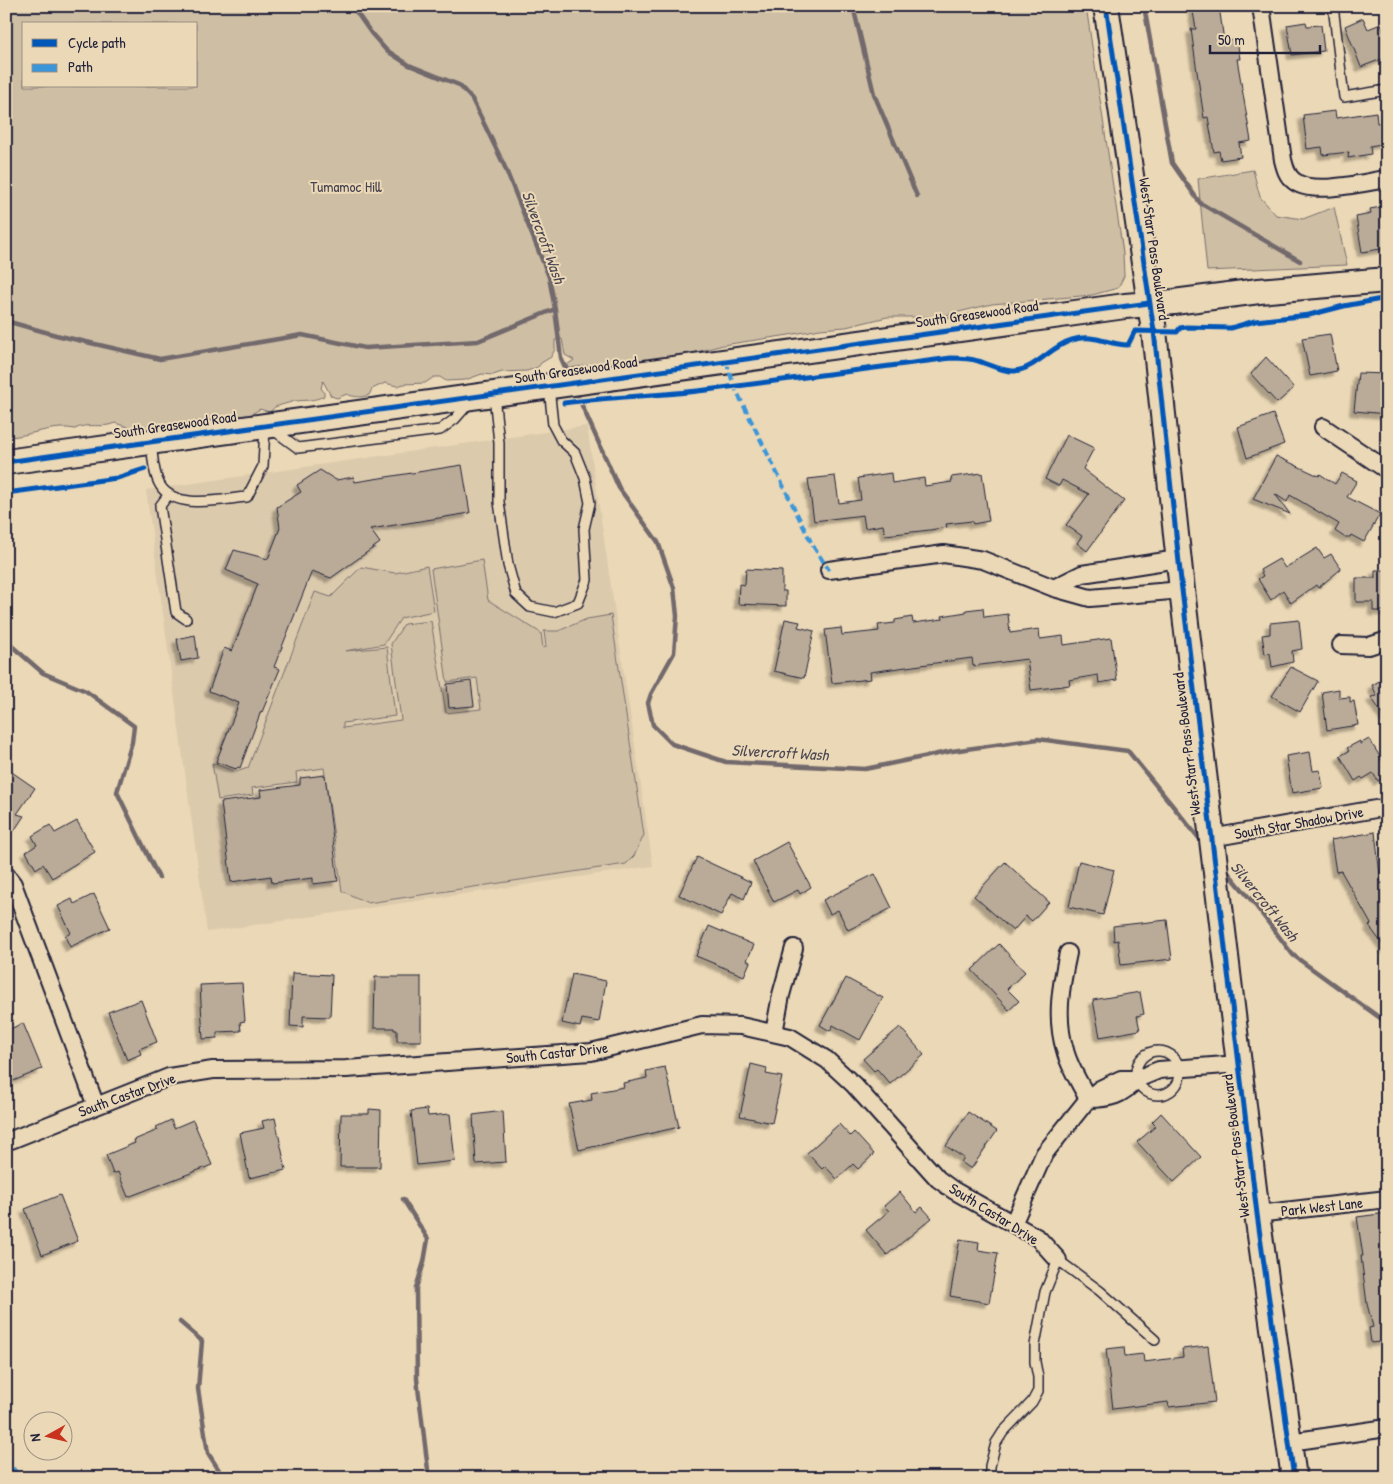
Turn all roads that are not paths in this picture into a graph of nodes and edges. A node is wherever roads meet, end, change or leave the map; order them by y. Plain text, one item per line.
1 (1106, 6) edge
2 (1261, 6) edge
3 (1333, 6) edge
4 (1387, 90) edge
5 (1387, 179) edge
6 (1387, 280) edge
7 (1149, 303) junction
8 (549, 387) junction
9 (484, 396) junction
10 (266, 424) junction
11 (1324, 427) dead end
12 (151, 440) junction
13 (6, 462) edge
14 (1387, 470) edge
15 (168, 494) junction
16 (1178, 560) junction
17 (829, 570) dead end
18 (1109, 571) junction
19 (1054, 588) junction
20 (1182, 590) junction
21 (1114, 596) junction
22 (186, 619) dead end
23 (1387, 640) edge
24 (1341, 645) dead end
25 (1387, 807) edge
26 (1211, 838) junction
27 (6, 876) edge
28 (794, 948) dead end
29 (1068, 953) dead end
30 (774, 1033) junction
31 (1239, 1064) junction
32 (1179, 1068) junction
33 (1137, 1079) junction
34 (1088, 1099) junction
35 (96, 1106) junction
36 (11, 1140) dead end
37 (1387, 1199) edge
38 (1257, 1214) junction
39 (1013, 1224) junction
40 (1058, 1260) junction
41 (1155, 1340) dead end
42 (1387, 1428) edge
43 (1290, 1442) junction
44 (990, 1478) edge
45 (1294, 1478) edge

1 - 7 main road, West Starr Pass Boulevard
2 - 5 street
3 - 4 lane
6 - 7 main road, South Greasewood Road
7 - 8 main road, South Greasewood Road
7 - 16 main road, West Starr Pass Boulevard
8 - 9 main road, South Greasewood Road
8 - 9 lane
9 - 10 main road, South Greasewood Road
10 - 12 main road, South Greasewood Road
10 - 15 lane
11 - 14 street
12 - 13 main road, South Greasewood Road
12 - 15 lane
15 - 22 lane
16 - 18 street
16 - 20 main road, West Starr Pass Boulevard
17 - 19 street
18 - 19 street
18 - 21 street
19 - 21 street
20 - 21 street
20 - 26 main road, West Starr Pass Boulevard
23 - 24 street
25 - 26 street, South Star Shadow Drive
26 - 31 main road, West Starr Pass Boulevard
27 - 35 street
28 - 30 street
29 - 34 street
30 - 35 street, South Castar Drive
30 - 39 street, South Castar Drive
31 - 32 street
31 - 38 main road, West Starr Pass Boulevard
32 - 33 street
32 - 33 lane
33 - 34 street
34 - 39 street
35 - 36 street, South Castar Drive
37 - 38 street, Park West Lane
38 - 43 main road, West Starr Pass Boulevard
39 - 40 street, South Castar Drive
40 - 41 lane
40 - 44 lane
42 - 43 street
43 - 45 main road, West Starr Pass Boulevard

